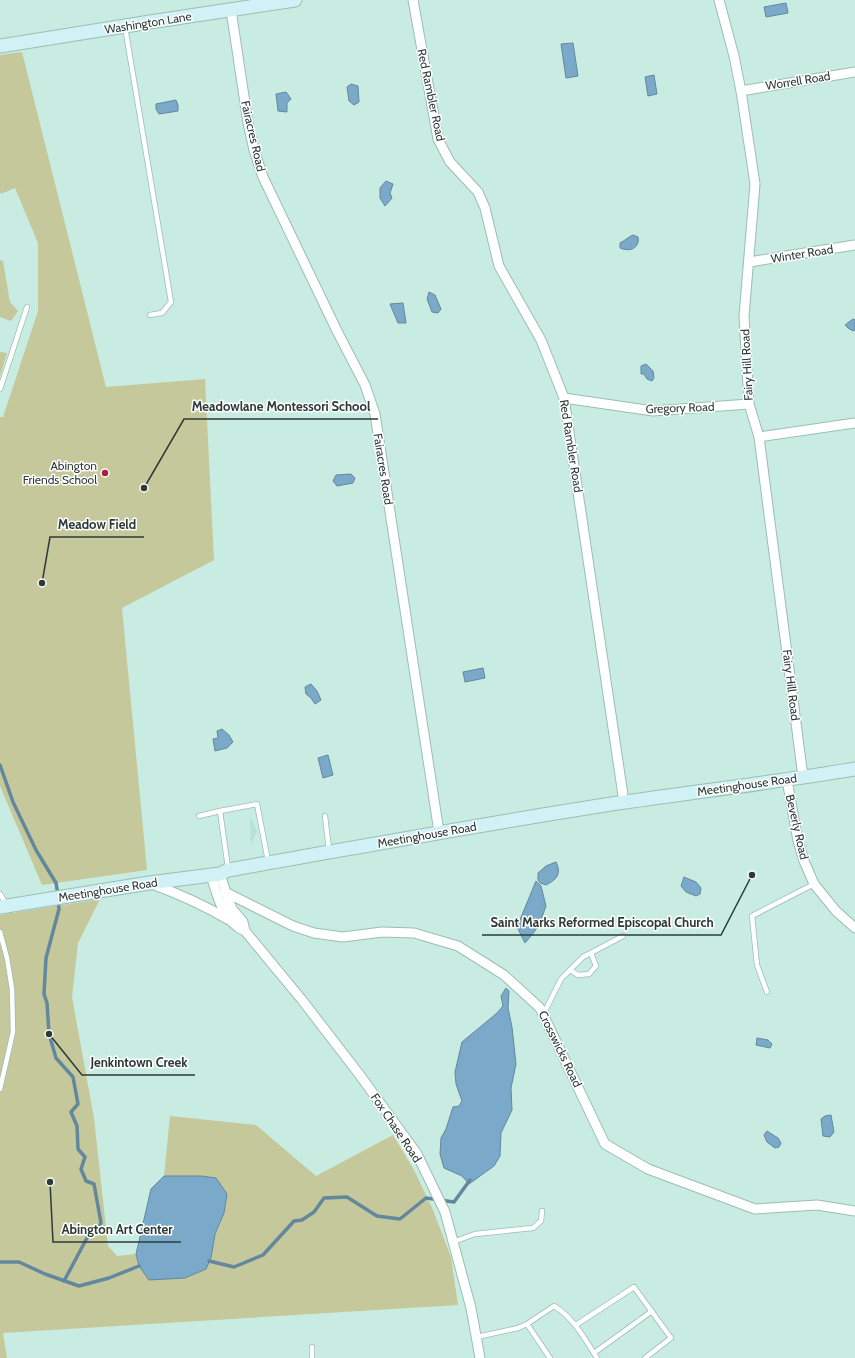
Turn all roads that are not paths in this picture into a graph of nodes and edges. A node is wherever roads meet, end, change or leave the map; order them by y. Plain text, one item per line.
1 (295, 0) edge
2 (413, 0) edge
3 (718, 0) edge
4 (231, 10) junction
5 (125, 26) junction
6 (0, 46) edge
7 (855, 72) edge
8 (741, 91) junction
9 (855, 246) edge
10 (749, 262) junction
11 (27, 307) dead end
12 (150, 315) dead end
13 (0, 389) edge
14 (564, 398) junction
15 (749, 404) junction
16 (855, 423) edge
17 (759, 437) junction
18 (855, 769) edge
19 (803, 778) junction
20 (787, 780) junction
21 (624, 802) junction
22 (220, 811) junction
23 (198, 816) dead end
24 (325, 816) dead end
25 (439, 832) junction
26 (329, 852) junction
27 (268, 863) junction
28 (220, 873) junction
29 (149, 883) junction
30 (814, 884) junction
31 (225, 892) junction
32 (7, 902) edge
33 (231, 921) junction
34 (855, 928) edge
35 (245, 931) junction
36 (0, 932) edge
37 (623, 936) dead end
38 (591, 953) junction
39 (570, 970) junction
40 (767, 992) dead end
41 (543, 1015) junction
42 (0, 1089) edge
43 (542, 1211) dead end
44 (855, 1211) edge
45 (453, 1242) junction
46 (652, 1311) junction
47 (527, 1324) junction
48 (576, 1325) junction
49 (477, 1337) junction
50 (312, 1347) dead end
51 (594, 1353) junction
52 (312, 1358) edge
53 (480, 1358) edge
54 (550, 1358) edge
55 (597, 1358) edge
56 (645, 1358) edge

1 - 4 street, Washington Lane
2 - 14 street, Red Rambler Road
3 - 8 street, Fairy Hill Road
4 - 5 street, Washington Lane
4 - 25 street, Fairacres Road
5 - 6 street, Washington Lane
5 - 12 lane
7 - 8 street, Worrell Road
8 - 10 street, Fairy Hill Road
9 - 10 street, Winter Road
10 - 15 street, Fairy Hill Road
11 - 13 lane
14 - 15 street, Gregory Road
14 - 21 street, Red Rambler Road
15 - 17 street, Fairy Hill Road
16 - 17 street
17 - 19 street, Fairy Hill Road
18 - 19 street, Meetinghouse Road
19 - 20 street, Meetinghouse Road
20 - 21 street, Meetinghouse Road
20 - 30 street, Beverly Road
21 - 25 street, Meetinghouse Road
22 - 23 lane
22 - 27 lane
22 - 28 lane
24 - 26 lane
25 - 26 street, Meetinghouse Road
26 - 27 street, Meetinghouse Road
27 - 28 street, Meetinghouse Road
28 - 29 street, Meetinghouse Road
28 - 31 street, Fox Chase Road
28 - 33 street, Fox Chase Road
29 - 32 street, Meetinghouse Road
29 - 33 street, Fox Chase Road
30 - 34 street, Beverly Road
30 - 40 lane
31 - 35 street, Fox Chase Road
31 - 41 street, Crosswicks Road
33 - 35 street, Fox Chase Road
35 - 45 street, Fox Chase Road
36 - 42 lane
37 - 38 lane
38 - 39 lane
38 - 39 lane
39 - 41 lane
41 - 44 street, Crosswicks Road
43 - 45 lane
45 - 49 street, Fox Chase Road
46 - 48 lane
46 - 51 lane
46 - 56 lane
47 - 48 lane
47 - 49 lane
47 - 54 lane
48 - 51 lane
49 - 53 street, Fox Chase Road
50 - 52 lane
51 - 55 lane

